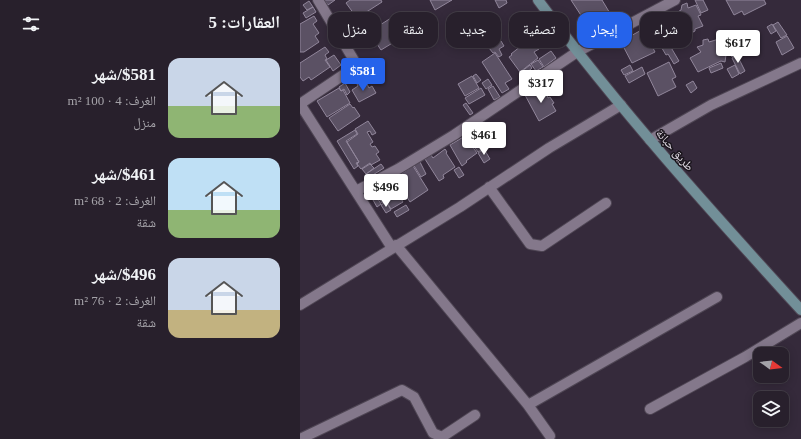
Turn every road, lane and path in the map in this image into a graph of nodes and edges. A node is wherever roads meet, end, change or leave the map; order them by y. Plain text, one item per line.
1 (318, 0) edge
2 (538, 0) edge
3 (676, 0) edge
4 (576, 52) junction
5 (801, 63) edge
6 (300, 104) edge
7 (621, 105) junction
8 (650, 140) junction
9 (489, 187) junction
10 (356, 191) junction
11 (606, 203) dead end
12 (394, 247) junction
13 (717, 297) dead end
14 (300, 305) edge
15 (801, 310) edge
16 (801, 323) edge
17 (528, 405) junction
18 (650, 409) dead end
19 (475, 415) dead end
20 (550, 436) dead end
21 (300, 439) edge

1 - 6 street
2 - 4 street, طريق حبانة
3 - 4 street
4 - 7 street, طريق حبانة
4 - 10 street
5 - 8 street
6 - 10 street
7 - 8 street, طريق حبانة
7 - 9 street
8 - 15 street, طريق حبانة
9 - 11 street
9 - 12 street
10 - 12 street
12 - 14 street
12 - 17 street
13 - 17 street
16 - 18 street
17 - 20 street
19 - 21 street

